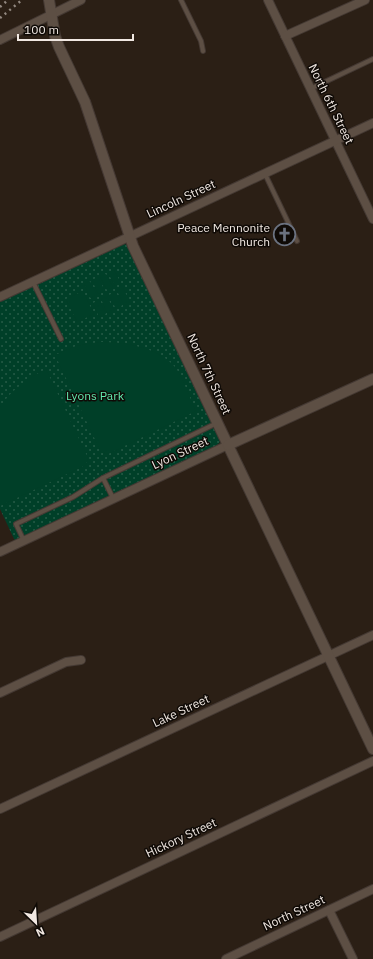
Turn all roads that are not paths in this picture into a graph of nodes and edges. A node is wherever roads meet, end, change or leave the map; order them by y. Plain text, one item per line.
1 (49, 0) edge
2 (81, 0) edge
3 (181, 0) edge
4 (268, 0) edge
5 (366, 0) edge
6 (52, 15) junction
7 (285, 36) junction
8 (0, 40) edge
9 (203, 51) dead end
10 (373, 59) edge
11 (310, 89) junction
12 (373, 123) edge
13 (335, 141) junction
14 (264, 173) junction
15 (373, 219) edge
16 (130, 236) junction
17 (297, 242) dead end
18 (33, 282) junction
19 (0, 297) edge
20 (61, 339) dead end
21 (373, 379) edge
22 (218, 423) junction
23 (228, 445) junction
24 (103, 478) junction
25 (113, 498) junction
26 (24, 541) junction
27 (0, 552) edge
28 (373, 635) edge
29 (328, 655) junction
30 (81, 660) dead end
31 (0, 693) edge
32 (373, 749) edge
33 (373, 761) edge
34 (0, 810) edge
35 (373, 889) edge
36 (329, 910) junction
37 (0, 937) edge
38 (226, 959) edge
39 (353, 959) edge

1 - 6 street, North 7th Street
2 - 6 street
3 - 9 lane
4 - 7 street, North 6th Street
5 - 7 street
6 - 8 street
6 - 16 street, North 7th Street
7 - 11 street, North 6th Street
10 - 11 lane
11 - 13 street, North 6th Street
12 - 13 street, Lincoln Street
13 - 14 street, Lincoln Street
13 - 15 street, North 6th Street
14 - 16 street, Lincoln Street
14 - 17 lane
16 - 18 street, Lincoln Street
16 - 22 street, North 7th Street
18 - 19 street, Lincoln Street
18 - 20 lane
21 - 23 street, Lyon Street
22 - 23 street, North 7th Street
22 - 24 lane
23 - 25 street, Lyon Street
23 - 29 street, North 7th Street
24 - 25 lane
24 - 26 lane
25 - 26 street, Lyon Street
26 - 27 street, Lyon Street
28 - 29 street, Lake Street
29 - 32 street, North 7th Street
29 - 34 street, Lake Street
30 - 31 street
33 - 37 street, Hickory Street
35 - 36 street, North Street
36 - 38 street, North Street
36 - 39 street

